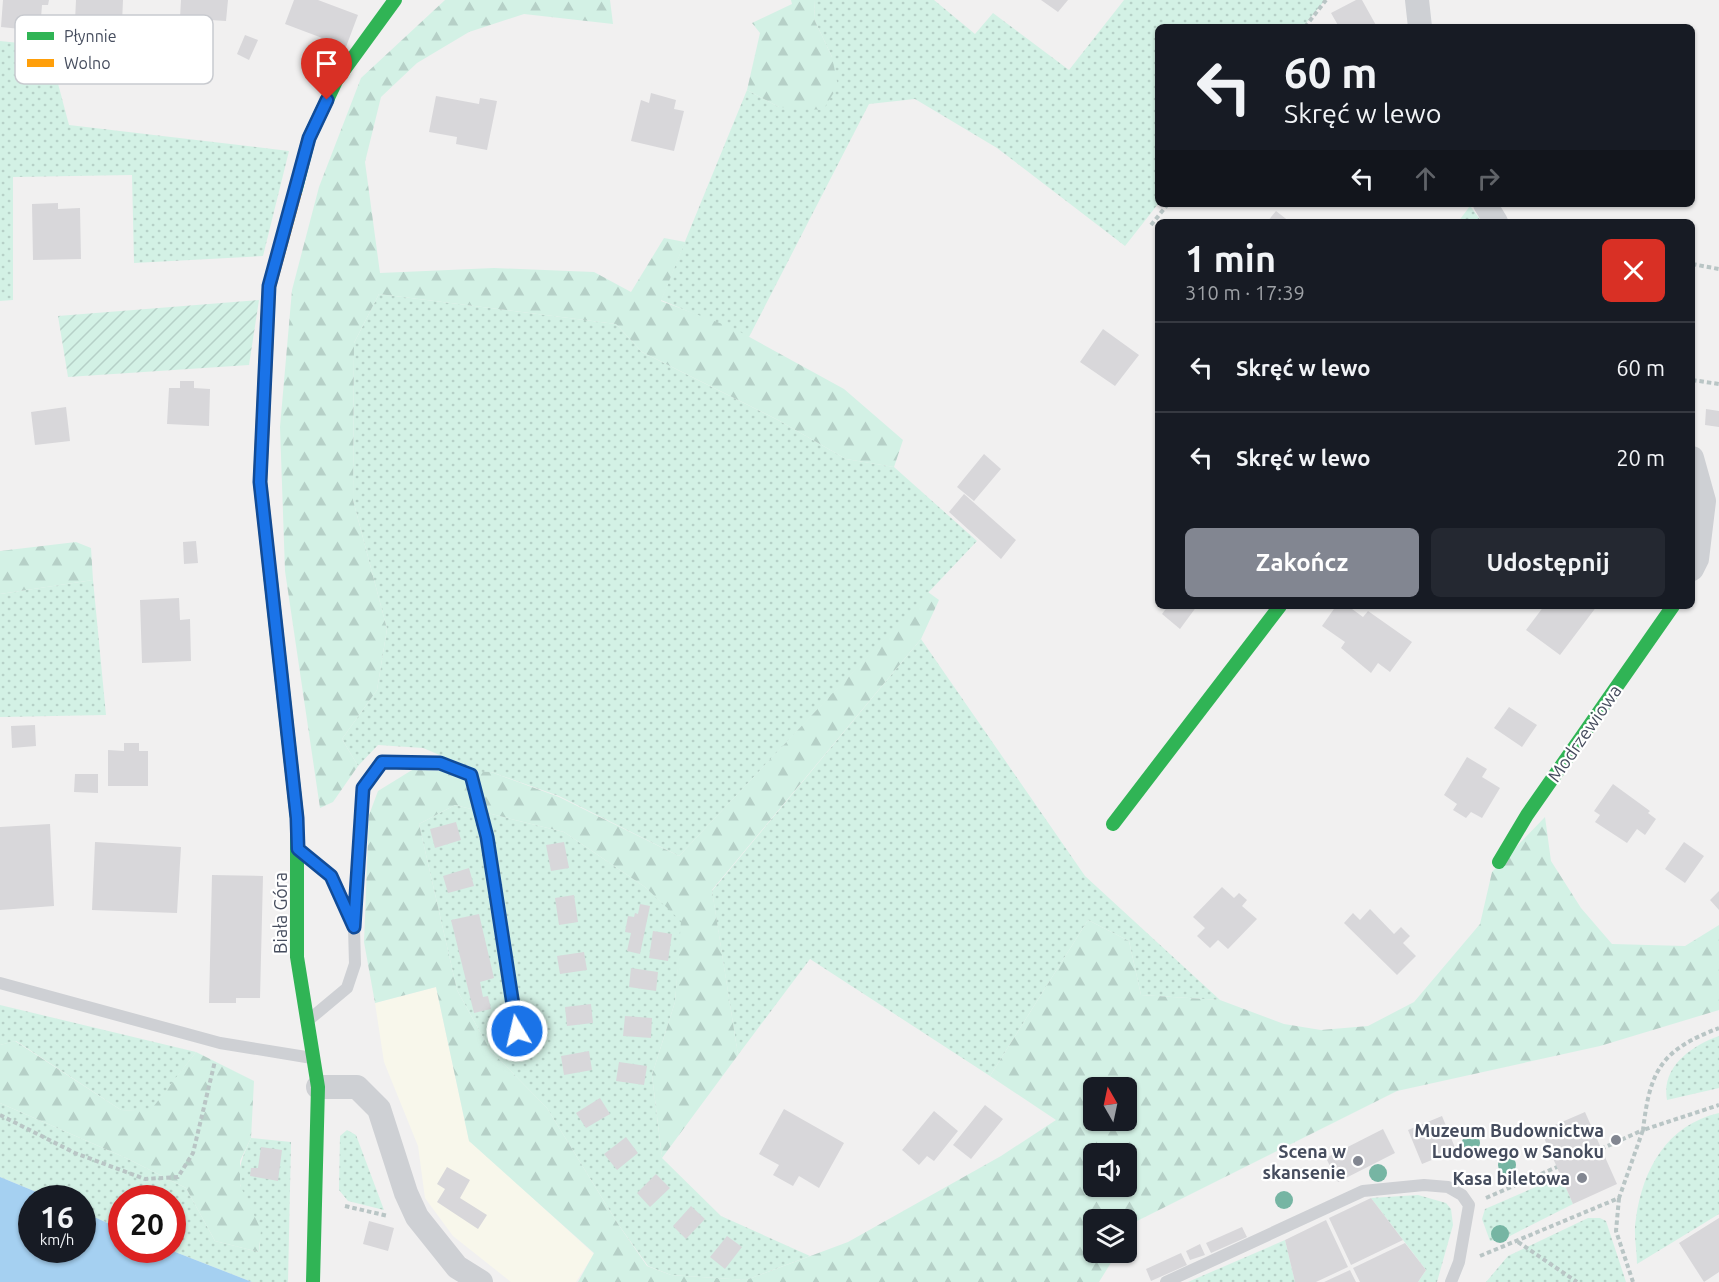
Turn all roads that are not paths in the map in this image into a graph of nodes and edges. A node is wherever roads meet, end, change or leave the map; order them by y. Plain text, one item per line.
1 (395, 0) edge
2 (1417, 0) edge
3 (1420, 24) edge
4 (1695, 469) edge
5 (1695, 563) edge
6 (1278, 609) edge
7 (1670, 609) edge
8 (1113, 824) dead end
9 (298, 849) junction
10 (1499, 862) dead end
11 (354, 927) junction
12 (0, 982) edge
13 (307, 1020) junction
14 (521, 1053) dead end
15 (314, 1058) junction
16 (318, 1087) junction
17 (313, 1282) edge
18 (481, 1282) edge
19 (1166, 1282) edge
20 (1451, 1282) edge

1 - 9 street, Biała Góra
2 - 3 street
4 - 5 street
6 - 8 street
7 - 10 street, Modrzewiowa
9 - 11 lane
9 - 13 street, Biała Góra
11 - 13 lane
11 - 14 lane
12 - 15 lane
13 - 15 street, Biała Góra
15 - 16 street, Biała Góra
16 - 17 street, Biała Góra
16 - 18 street
19 - 20 lane

